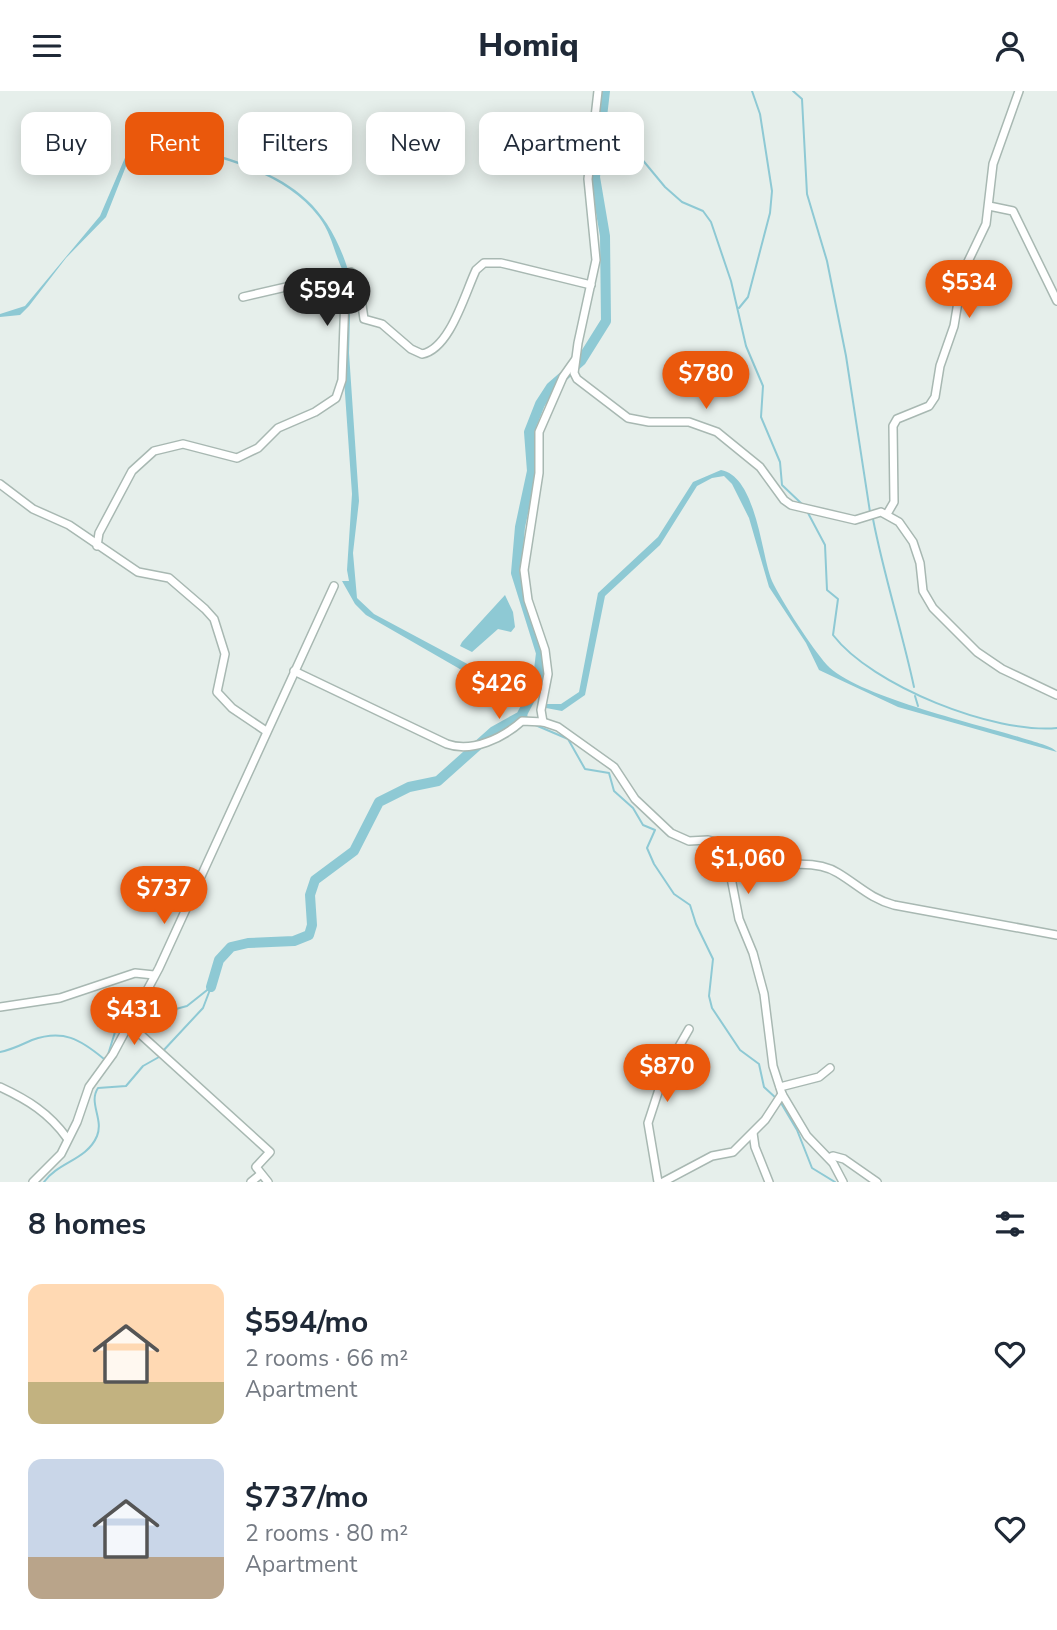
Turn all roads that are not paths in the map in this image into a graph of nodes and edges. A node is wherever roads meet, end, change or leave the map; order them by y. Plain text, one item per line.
1 (598, 91) edge
2 (1019, 91) edge
3 (989, 206) junction
4 (342, 273) junction
5 (592, 285) junction
6 (243, 297) dead end
7 (1057, 301) edge
8 (576, 360) junction
9 (0, 484) edge
10 (887, 514) junction
11 (97, 546) junction
12 (334, 586) dead end
13 (294, 671) junction
14 (1057, 695) edge
15 (543, 722) junction
16 (266, 731) junction
17 (732, 876) junction
18 (1057, 935) edge
19 (154, 975) junction
20 (0, 1007) edge
21 (130, 1024) junction
22 (689, 1029) dead end
23 (830, 1069) dead end
24 (0, 1087) edge
25 (781, 1090) junction
26 (753, 1133) junction
27 (67, 1138) junction
28 (829, 1158) junction
29 (261, 1174) junction
30 (33, 1182) edge
31 (251, 1182) edge
32 (268, 1182) edge
33 (660, 1182) edge
34 (769, 1182) edge
35 (843, 1182) edge
36 (877, 1182) edge

1 - 5 street
2 - 3 street
3 - 7 street
3 - 10 street
4 - 5 street
4 - 6 street
4 - 11 street
5 - 8 street
8 - 10 street
8 - 15 street
9 - 11 street
10 - 14 street
11 - 16 street
12 - 13 street
13 - 15 street
13 - 16 street
15 - 17 street
16 - 19 street
17 - 18 street
17 - 25 street
19 - 20 street
19 - 21 street
21 - 27 street
21 - 29 street
22 - 33 street
23 - 25 street
24 - 27 street
25 - 26 street
25 - 28 street
26 - 33 street
26 - 34 street
27 - 30 street
28 - 35 street
28 - 36 street
29 - 31 street
29 - 32 street

